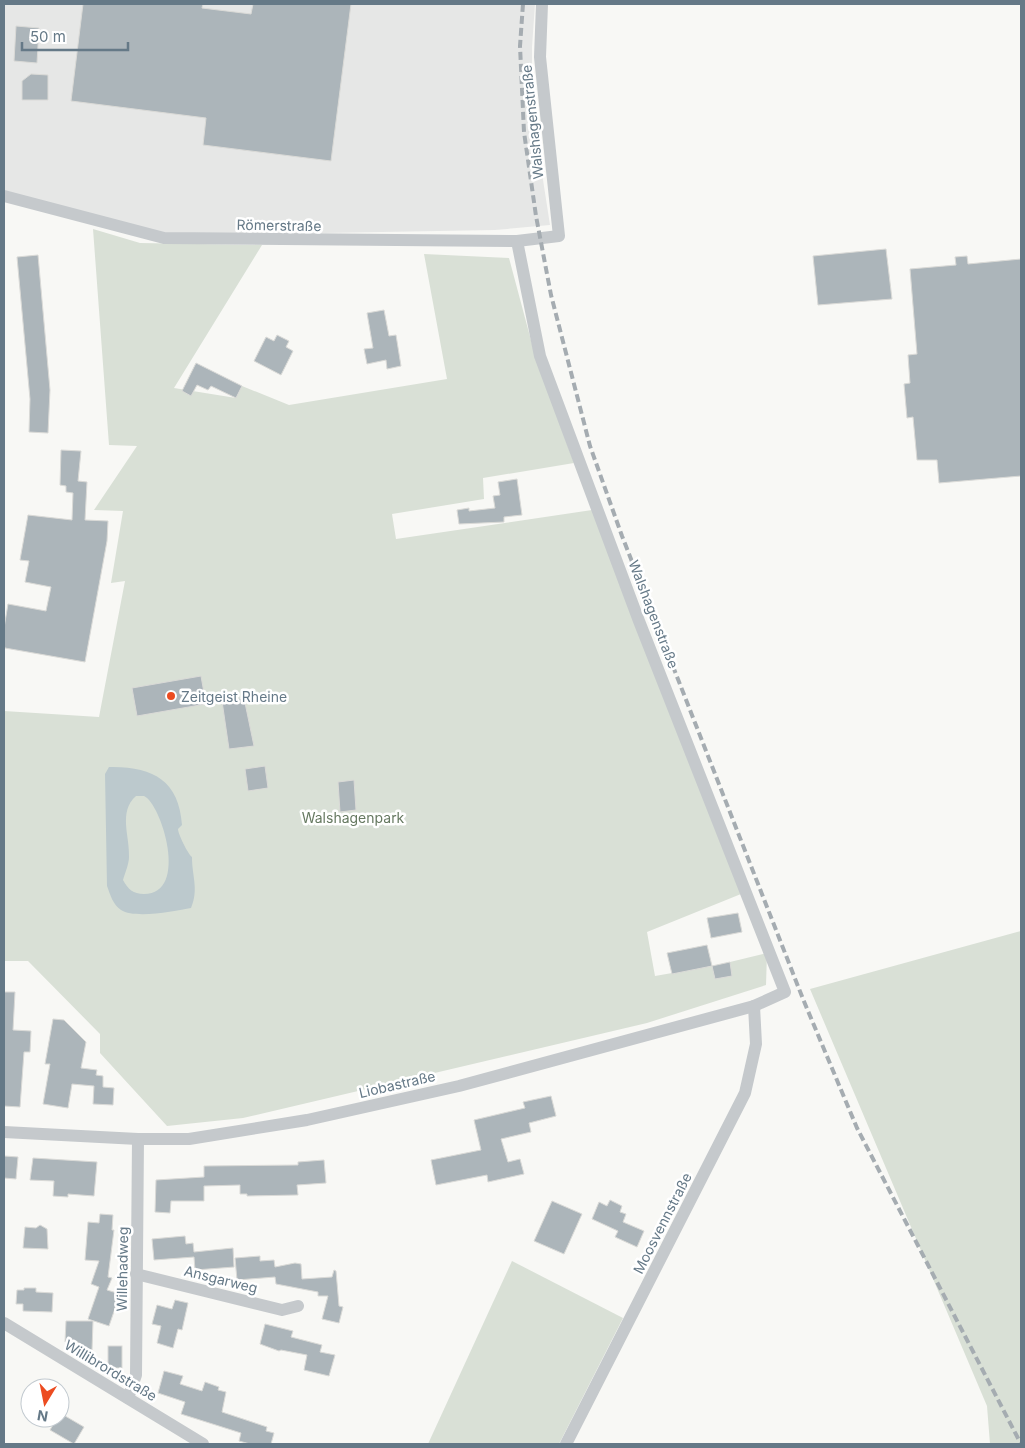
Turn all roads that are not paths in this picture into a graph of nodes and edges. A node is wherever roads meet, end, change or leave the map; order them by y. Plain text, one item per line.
1 (542, 4) edge
2 (4, 196) edge
3 (559, 236) joint
4 (517, 241) junction
5 (785, 992) joint
6 (754, 1006) junction
7 (4, 1132) edge
8 (138, 1139) junction
9 (136, 1274) junction
10 (298, 1306) dead end
11 (4, 1323) edge
12 (128, 1398) junction
13 (203, 1444) edge
14 (566, 1444) edge

1 - 3 street, Walshagenstraße
2 - 4 street, Römerstraße
3 - 4 street, Römerstraße
4 - 5 street, Walshagenstraße
5 - 6 street, Liobastraße
6 - 8 street, Liobastraße
6 - 14 street, Moosvennstraße
7 - 8 street, Liobastraße
8 - 9 street, Willehadweg
9 - 10 street, Ansgarweg
9 - 12 street, Willehadweg
11 - 12 street, Willibrordstraße
12 - 13 street, Willibrordstraße

